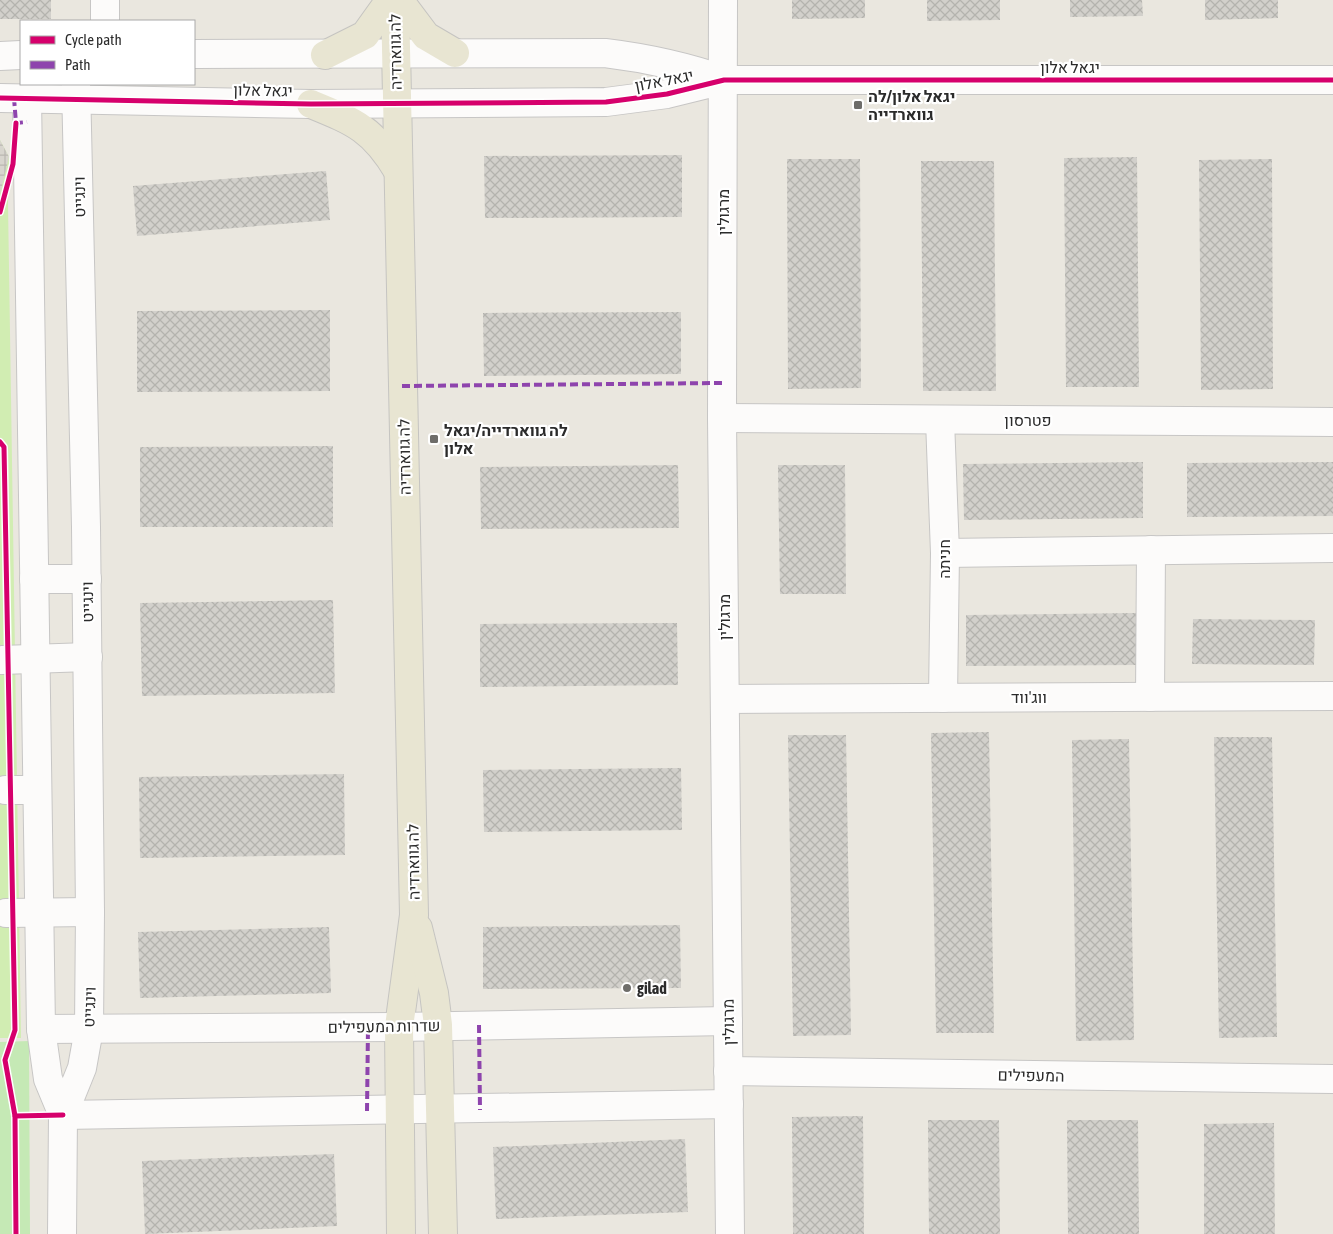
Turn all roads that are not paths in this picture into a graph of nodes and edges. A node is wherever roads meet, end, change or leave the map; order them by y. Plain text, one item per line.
1 (105, 0) edge
2 (390, 0) edge
3 (395, 0) edge
4 (399, 0) edge
5 (723, 0) edge
6 (105, 20) edge
7 (395, 52) junction
8 (455, 53) junction
9 (195, 54) edge
10 (20, 55) edge
11 (325, 55) junction
12 (0, 56) edge
13 (724, 80) junction
14 (1333, 80) edge
15 (77, 91) edge
16 (13, 98) edge
17 (396, 103) junction
18 (311, 104) junction
19 (398, 171) junction
20 (722, 418) junction
21 (940, 420) junction
22 (1333, 422) edge
23 (1333, 548) edge
24 (1151, 550) junction
25 (945, 553) junction
26 (86, 579) junction
27 (34, 580) junction
28 (88, 657) junction
29 (35, 658) junction
30 (2, 660) dead end
31 (1333, 696) edge
32 (1150, 697) junction
33 (725, 698) junction
34 (943, 698) junction
35 (5, 790) dead end
36 (37, 790) junction
37 (90, 912) junction
38 (6, 913) dead end
39 (39, 913) junction
40 (414, 915) junction
41 (728, 1021) junction
42 (438, 1026) junction
43 (399, 1027) junction
44 (41, 1029) junction
45 (89, 1029) junction
46 (728, 1071) junction
47 (1333, 1078) edge
48 (729, 1104) junction
49 (399, 1111) junction
50 (441, 1111) junction
51 (63, 1115) junction
52 (62, 1234) edge
53 (401, 1234) edge
54 (444, 1234) edge
55 (730, 1234) edge

1 - 6 street
2 - 11 main road
3 - 7 main road, לה גווארדיה
4 - 8 main road
5 - 13 street, מרגולין
7 - 8 street, יגאל אלון
7 - 11 street, יגאל אלון
7 - 17 main road, לה גווארדיה
8 - 13 street, יגאל אלון
9 - 11 street, יגאל אלון
10 - 12 street
13 - 14 street, יגאל אלון
13 - 17 street, יגאל אלון
13 - 20 street, מרגולין
15 - 16 street, יגאל אלון
15 - 18 street, יגאל אלון
15 - 26 street, וינגייט
16 - 27 street, וינגייט
17 - 18 street, יגאל אלון
17 - 19 main road, לה גווארדיה
18 - 19 main road
19 - 40 main road, לה גווארדיה
20 - 21 street, פטרסון
20 - 33 street, מרגולין
21 - 22 street, פטרסון
21 - 25 street, חניתה
23 - 24 street
24 - 25 street
24 - 32 street
25 - 34 street, חניתה
26 - 27 street
26 - 28 street, וינגייט
27 - 29 street, וינגייט
28 - 29 street
28 - 37 street, וינגייט
29 - 30 street
29 - 36 street, וינגייט
31 - 32 street, ווג'ווד
32 - 34 street, ווג'ווד
33 - 34 street, ווג'ווד
33 - 41 street, מרגולין
35 - 36 street
36 - 39 street, וינגייט
37 - 39 street
37 - 45 street, וינגייט
38 - 39 street
39 - 44 street, וינגייט
40 - 42 main road, לה גווארדיה
40 - 43 main road, לה גווארדיה
41 - 42 street, שדרות המעפילים
41 - 46 street, מרגולין
42 - 43 street, שדרות המעפילים
42 - 50 main road, לה גווארדיה
43 - 45 street, שדרות המעפילים
43 - 49 main road, לה גווארדיה
44 - 45 street, שדרות המעפילים
44 - 51 street, וינגייט
45 - 51 street, וינגייט
46 - 47 street, המעפילים
46 - 48 street, מרגולין
48 - 50 street
48 - 55 street, מרגולין
49 - 50 street
49 - 51 street
49 - 53 main road, לה גווארדיה
50 - 54 main road, לה גווארדיה
51 - 52 street, וינגייט

